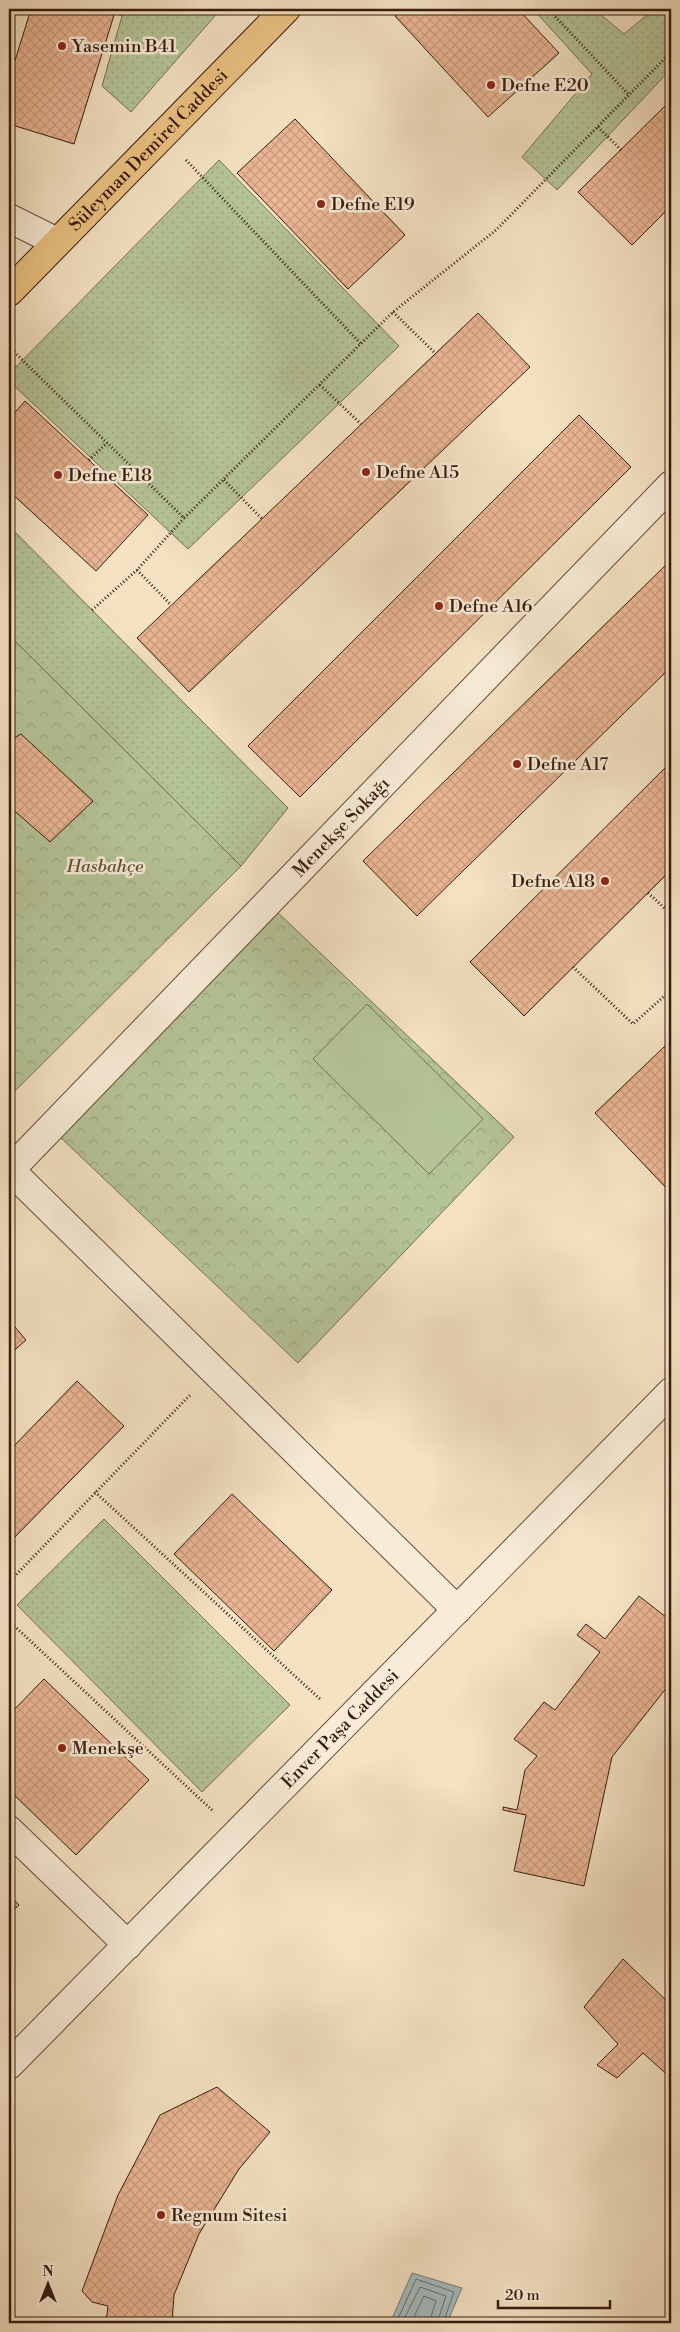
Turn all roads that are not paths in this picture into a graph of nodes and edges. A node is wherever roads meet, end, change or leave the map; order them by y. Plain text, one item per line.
1 (286, 9) edge
2 (9, 218) edge
3 (57, 242) junction
4 (9, 292) edge
5 (671, 485) edge
6 (9, 1170) edge
7 (671, 1392) edge
8 (457, 1610) junction
9 (9, 1830) edge
10 (128, 1945) junction
11 (9, 2065) edge

1 - 3 main road, Süleyman Demirel Caddesi
2 - 3 street
3 - 4 main road, Süleyman Demirel Caddesi
5 - 6 street, Menekşe Sokağı
6 - 8 street
7 - 8 street, Enver Paşa Caddesi
8 - 10 street, Enver Paşa Caddesi
9 - 10 street
10 - 11 street, Enver Paşa Caddesi

